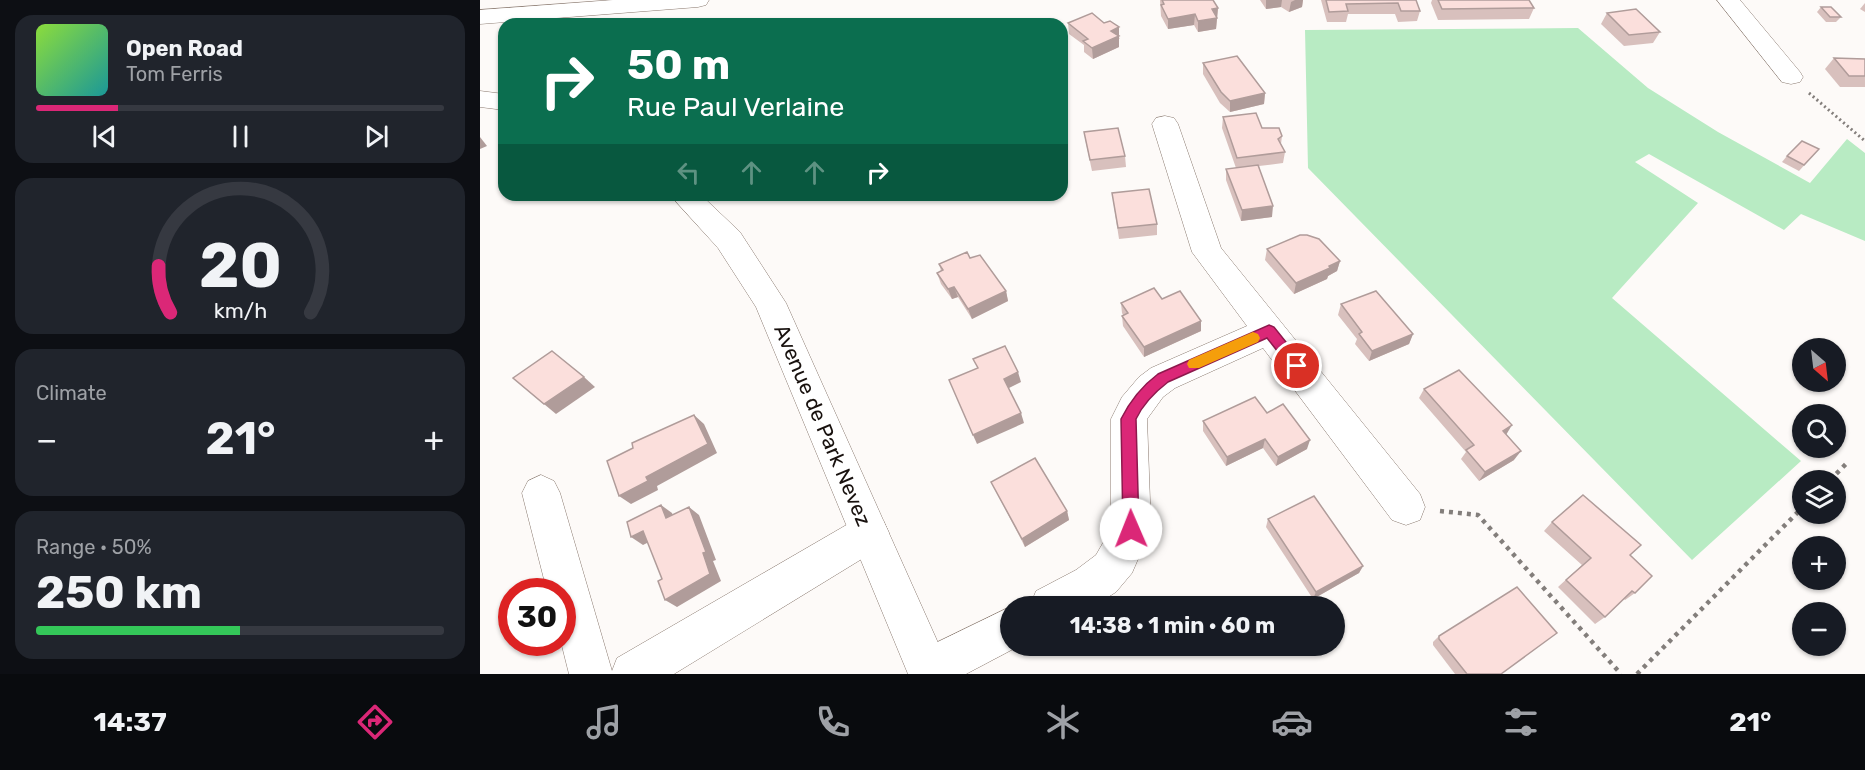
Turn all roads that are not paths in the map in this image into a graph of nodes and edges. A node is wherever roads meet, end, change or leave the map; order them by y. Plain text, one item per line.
1 (698, 0) edge
2 (1728, 0) edge
3 (480, 17) edge
4 (1791, 76) road end
5 (480, 99) edge
6 (498, 101) edge
7 (1165, 124) dead end
8 (690, 201) edge
9 (1269, 331) junction
10 (541, 493) dead end
11 (1406, 507) road end
12 (869, 533) junction
13 (1070, 596) edge
14 (1000, 633) edge
15 (929, 672) edge
16 (591, 674) edge
17 (633, 674) edge

1 - 3 street
2 - 4 street
5 - 6 street
7 - 9 street
8 - 12 street, Avenue de Park Nevez
9 - 11 street
9 - 13 street
10 - 16 street
12 - 15 street, Avenue de Park Nevez
12 - 17 street
14 - 15 street

